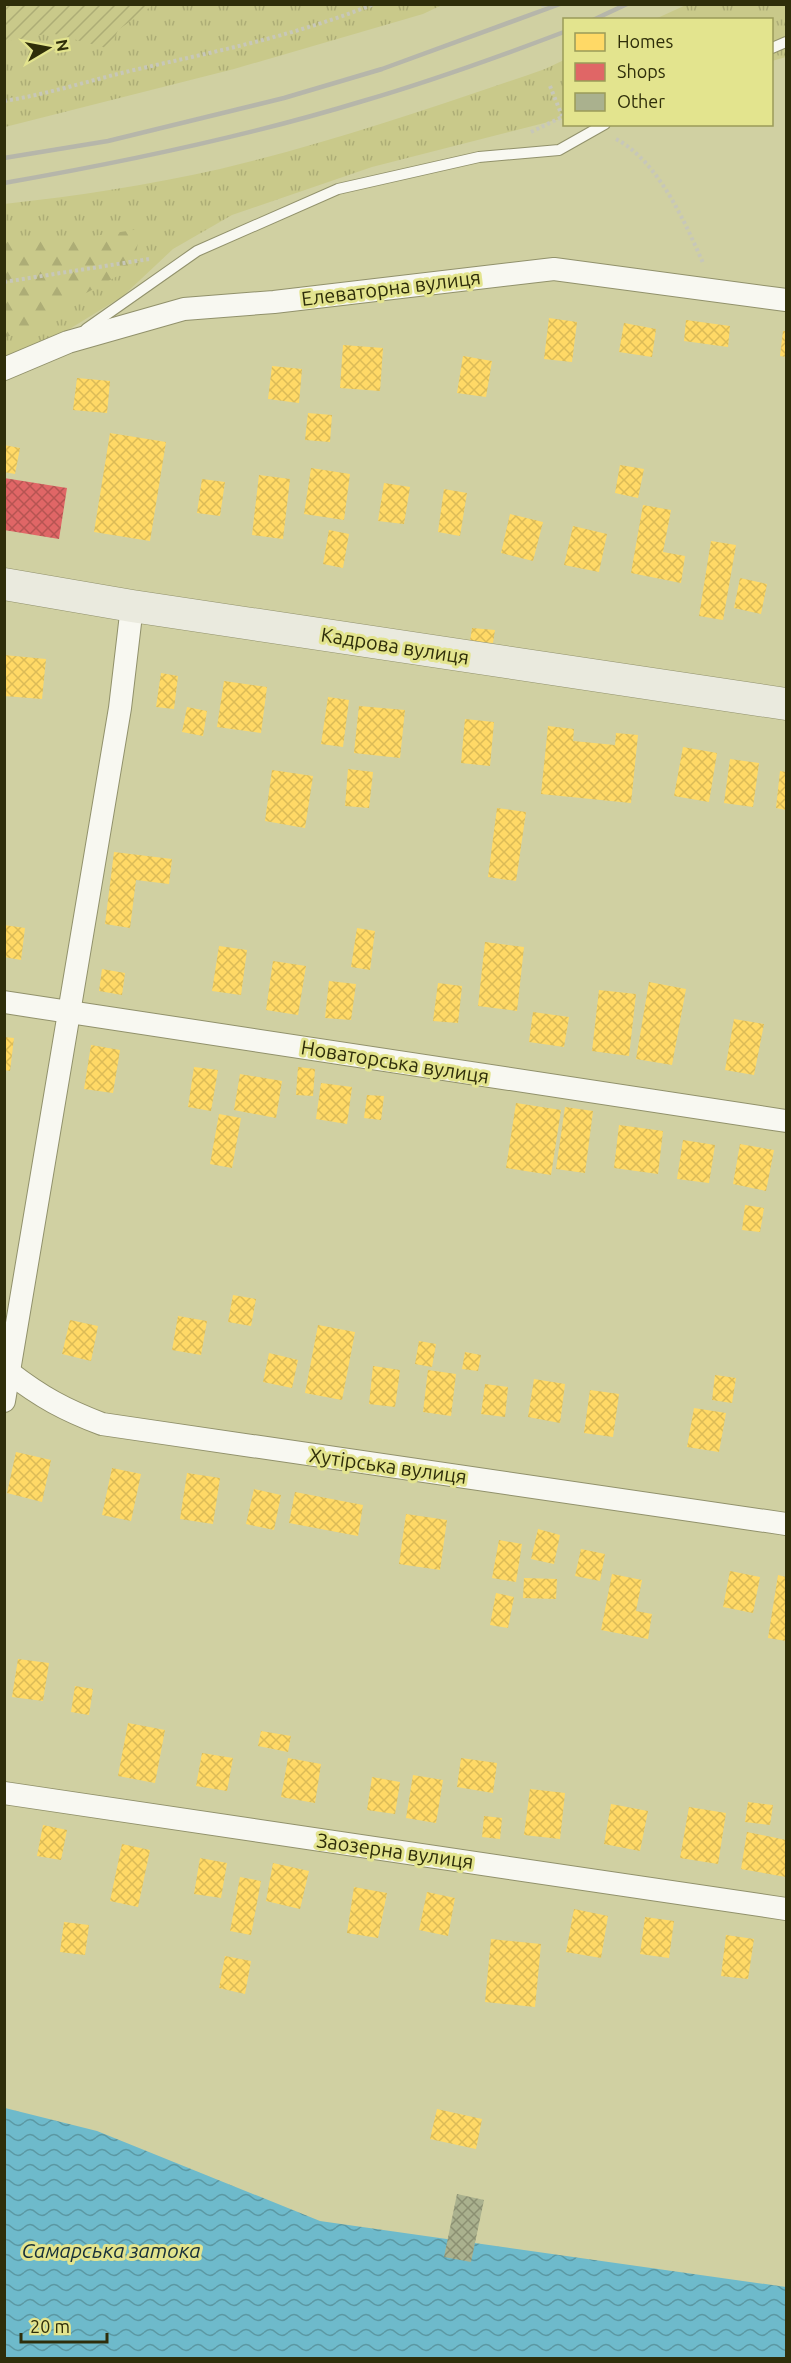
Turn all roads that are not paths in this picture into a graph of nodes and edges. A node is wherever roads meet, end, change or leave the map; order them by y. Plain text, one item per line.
1 (601, 127) edge
2 (786, 300) edge
3 (68, 342) junction
4 (4, 369) edge
5 (4, 584) edge
6 (132, 606) junction
7 (786, 705) edge
8 (4, 1002) edge
9 (70, 1012) junction
10 (786, 1121) edge
11 (7, 1375) edge
12 (4, 1401) edge
13 (786, 1524) edge
14 (4, 1793) edge
15 (786, 1909) edge

1 - 3 lane
2 - 3 street, Елеваторна вулиця
3 - 4 street, Елеваторна вулиця
5 - 6 street, Кадрова вулиця
6 - 7 street, Кадрова вулиця
6 - 9 street
8 - 9 street, Новаторська вулиця
9 - 10 street, Новаторська вулиця
9 - 11 street
11 - 12 street
11 - 13 street, Хутірська вулиця
14 - 15 street, Заозерна вулиця

